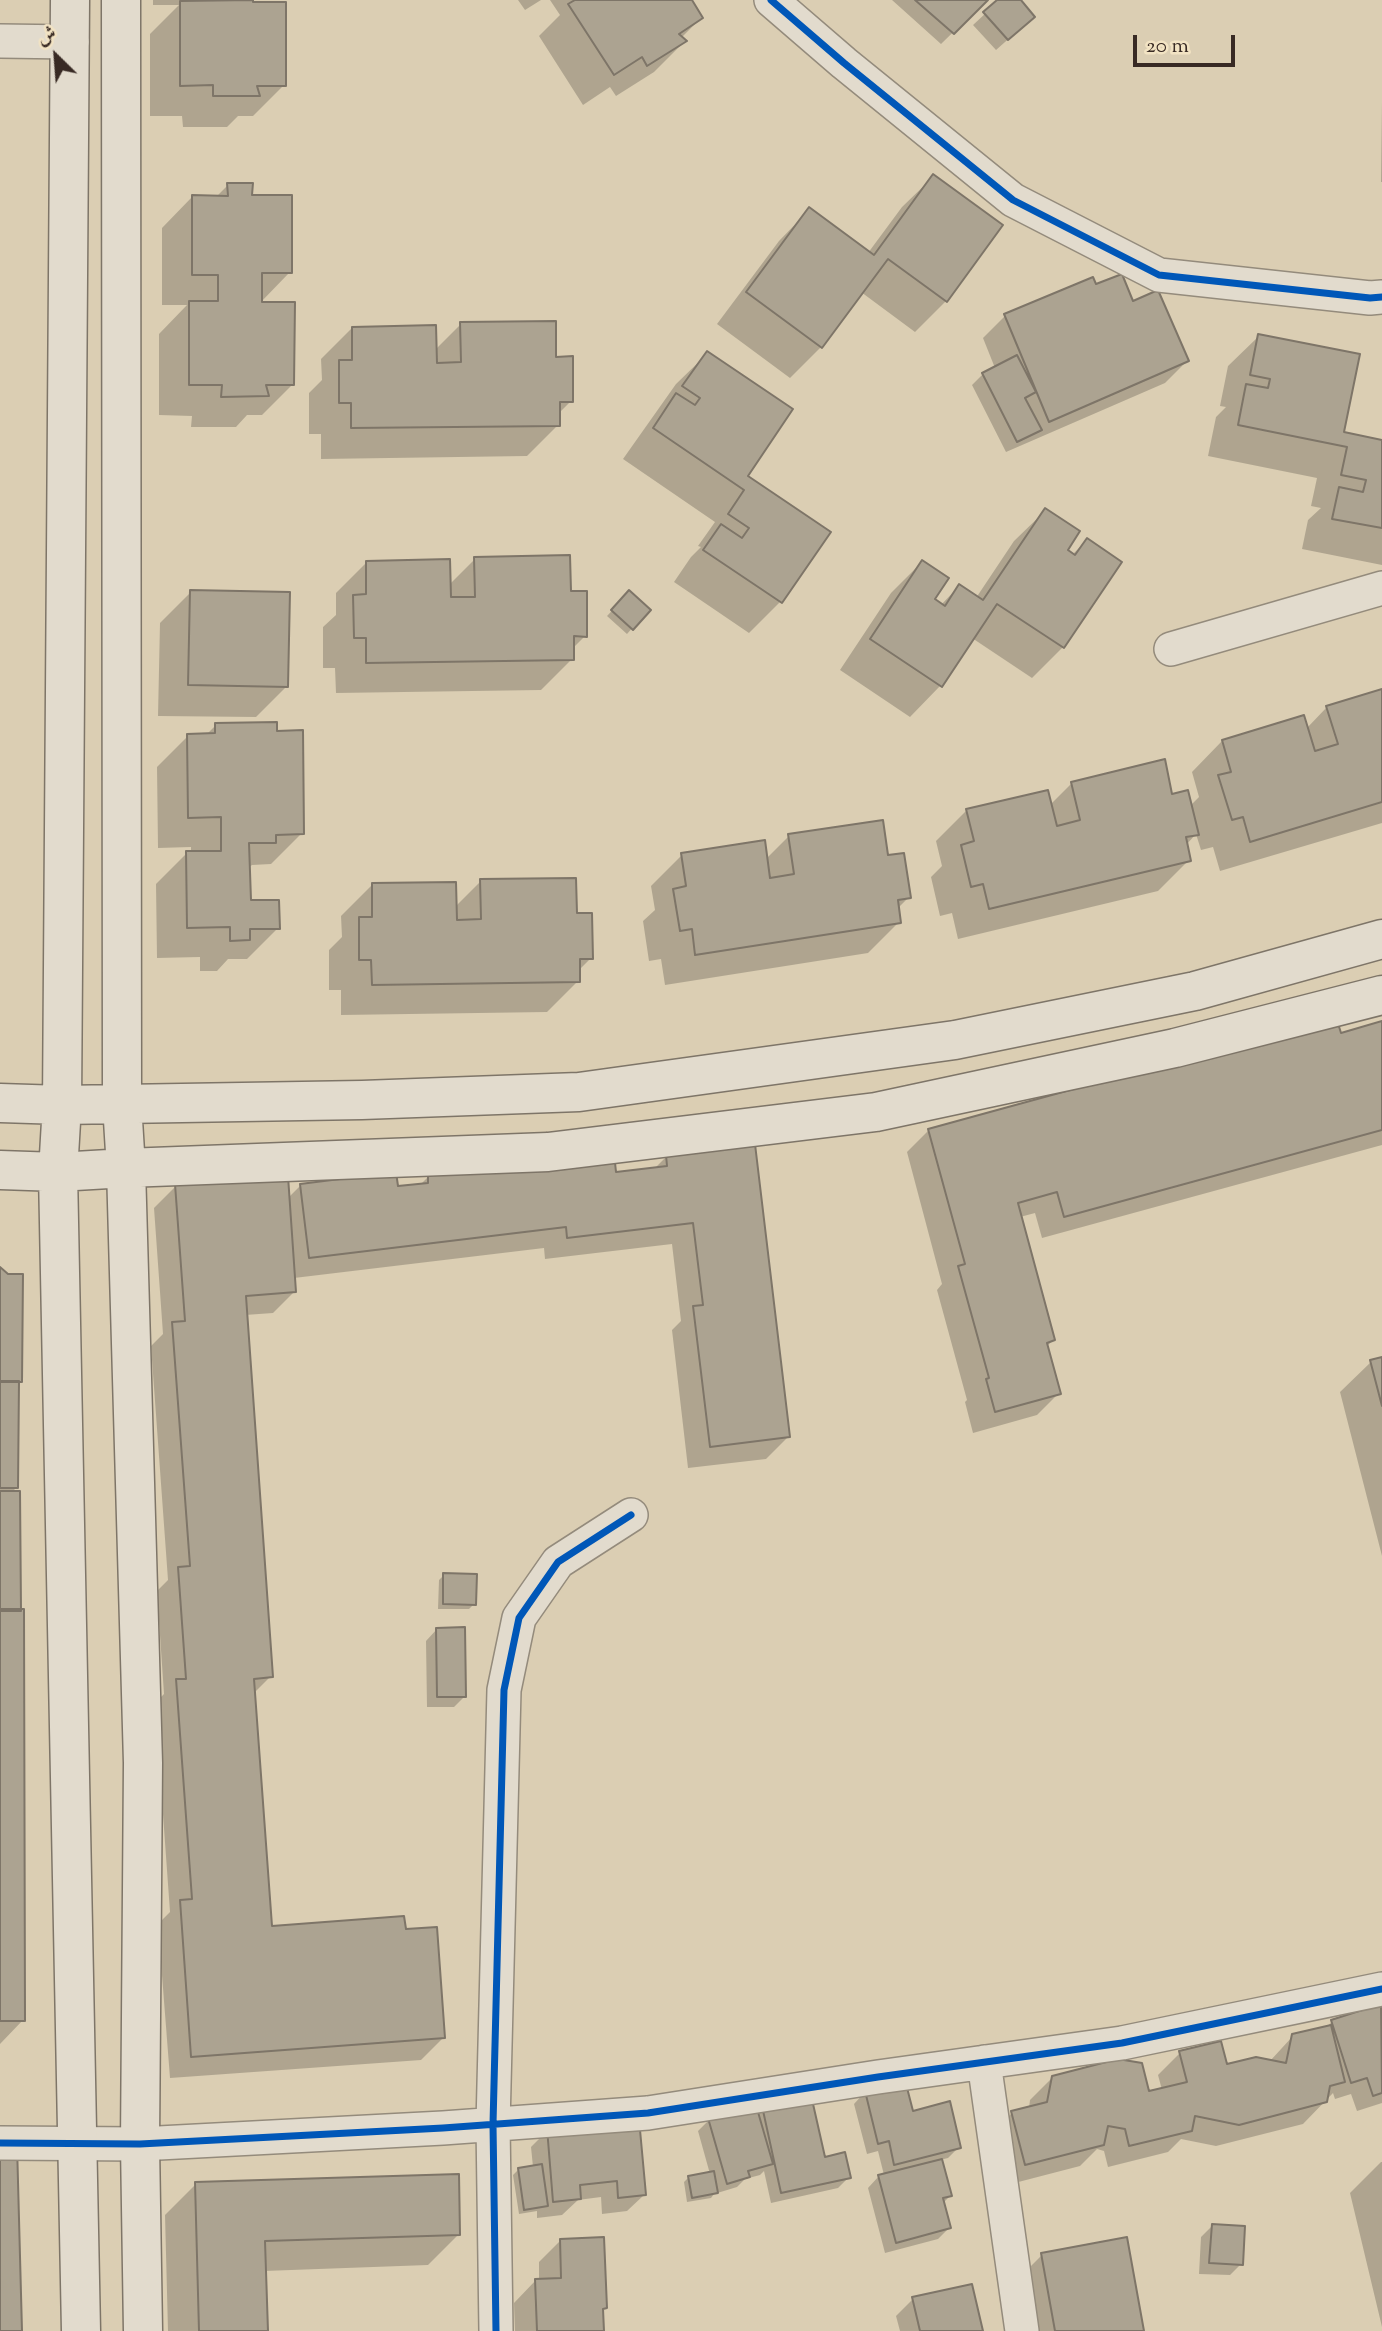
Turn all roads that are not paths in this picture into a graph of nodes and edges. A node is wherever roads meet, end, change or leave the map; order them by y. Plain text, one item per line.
1 (70, 0) edge
2 (121, 0) edge
3 (771, 0) edge
4 (0, 41) edge
5 (72, 42) junction
6 (1382, 297) edge
7 (1382, 588) edge
8 (1171, 649) dead end
9 (1382, 939) edge
10 (1382, 995) edge
11 (0, 1103) edge
12 (121, 1104) junction
13 (62, 1105) junction
14 (126, 1168) junction
15 (0, 1170) edge
16 (58, 1172) junction
17 (631, 1515) dead end
18 (1382, 1989) edge
19 (984, 2062) junction
20 (492, 2124) junction
21 (0, 2143) edge
22 (78, 2144) junction
23 (140, 2144) junction
24 (81, 2331) edge
25 (143, 2331) edge
26 (496, 2331) edge
27 (1022, 2331) edge

1 - 5 main road
2 - 12 main road
3 - 6 street
4 - 5 street
5 - 13 main road
7 - 8 street
9 - 12 main road
10 - 14 main road
11 - 13 main road
12 - 13 main road
12 - 14 main road
13 - 16 main road
14 - 16 main road
14 - 23 main road
15 - 16 main road
16 - 22 main road
17 - 20 street
18 - 19 street
19 - 20 street
19 - 27 street
20 - 23 street
20 - 26 street
21 - 22 street
22 - 23 street
22 - 24 main road
23 - 25 main road

